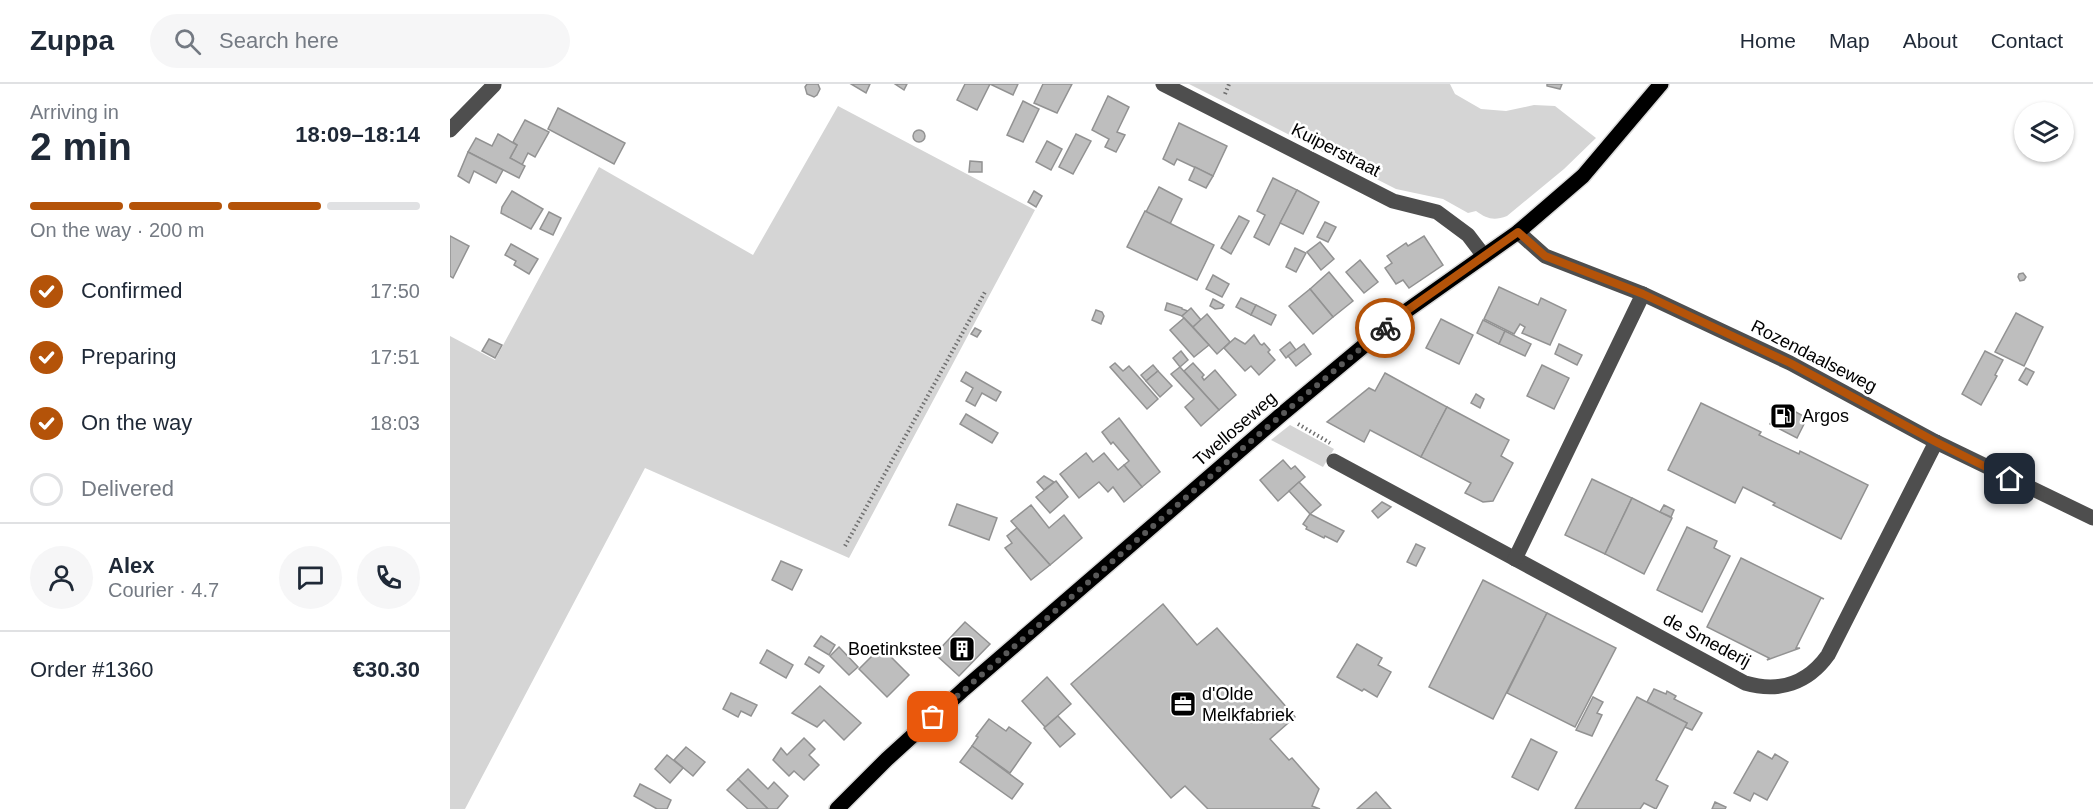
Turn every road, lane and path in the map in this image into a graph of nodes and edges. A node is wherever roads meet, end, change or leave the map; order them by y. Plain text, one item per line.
1 (1163, 84) edge
2 (1661, 84) edge
3 (494, 85) edge
4 (450, 130) edge
5 (1518, 232) junction
6 (1484, 256) junction
7 (985, 292) dead end
8 (1643, 294) junction
9 (1282, 414) junction
10 (1936, 442) junction
11 (1334, 461) joint
12 (2093, 518) edge
13 (845, 546) dead end
14 (1515, 559) junction
15 (837, 809) edge

1 - 6 street, Kuiperstraat
2 - 5 main road, Twelloseweg
3 - 4 street
5 - 6 main road, Twelloseweg
5 - 8 street, Rozendaalseweg
6 - 9 main road, Twelloseweg
7 - 13 path
8 - 10 street, Rozendaalseweg
8 - 14 street
9 - 11 path
9 - 15 main road, Twelloseweg
10 - 12 street, Rozendaalseweg
10 - 14 street, de Smederij
11 - 14 street, de Smederij

